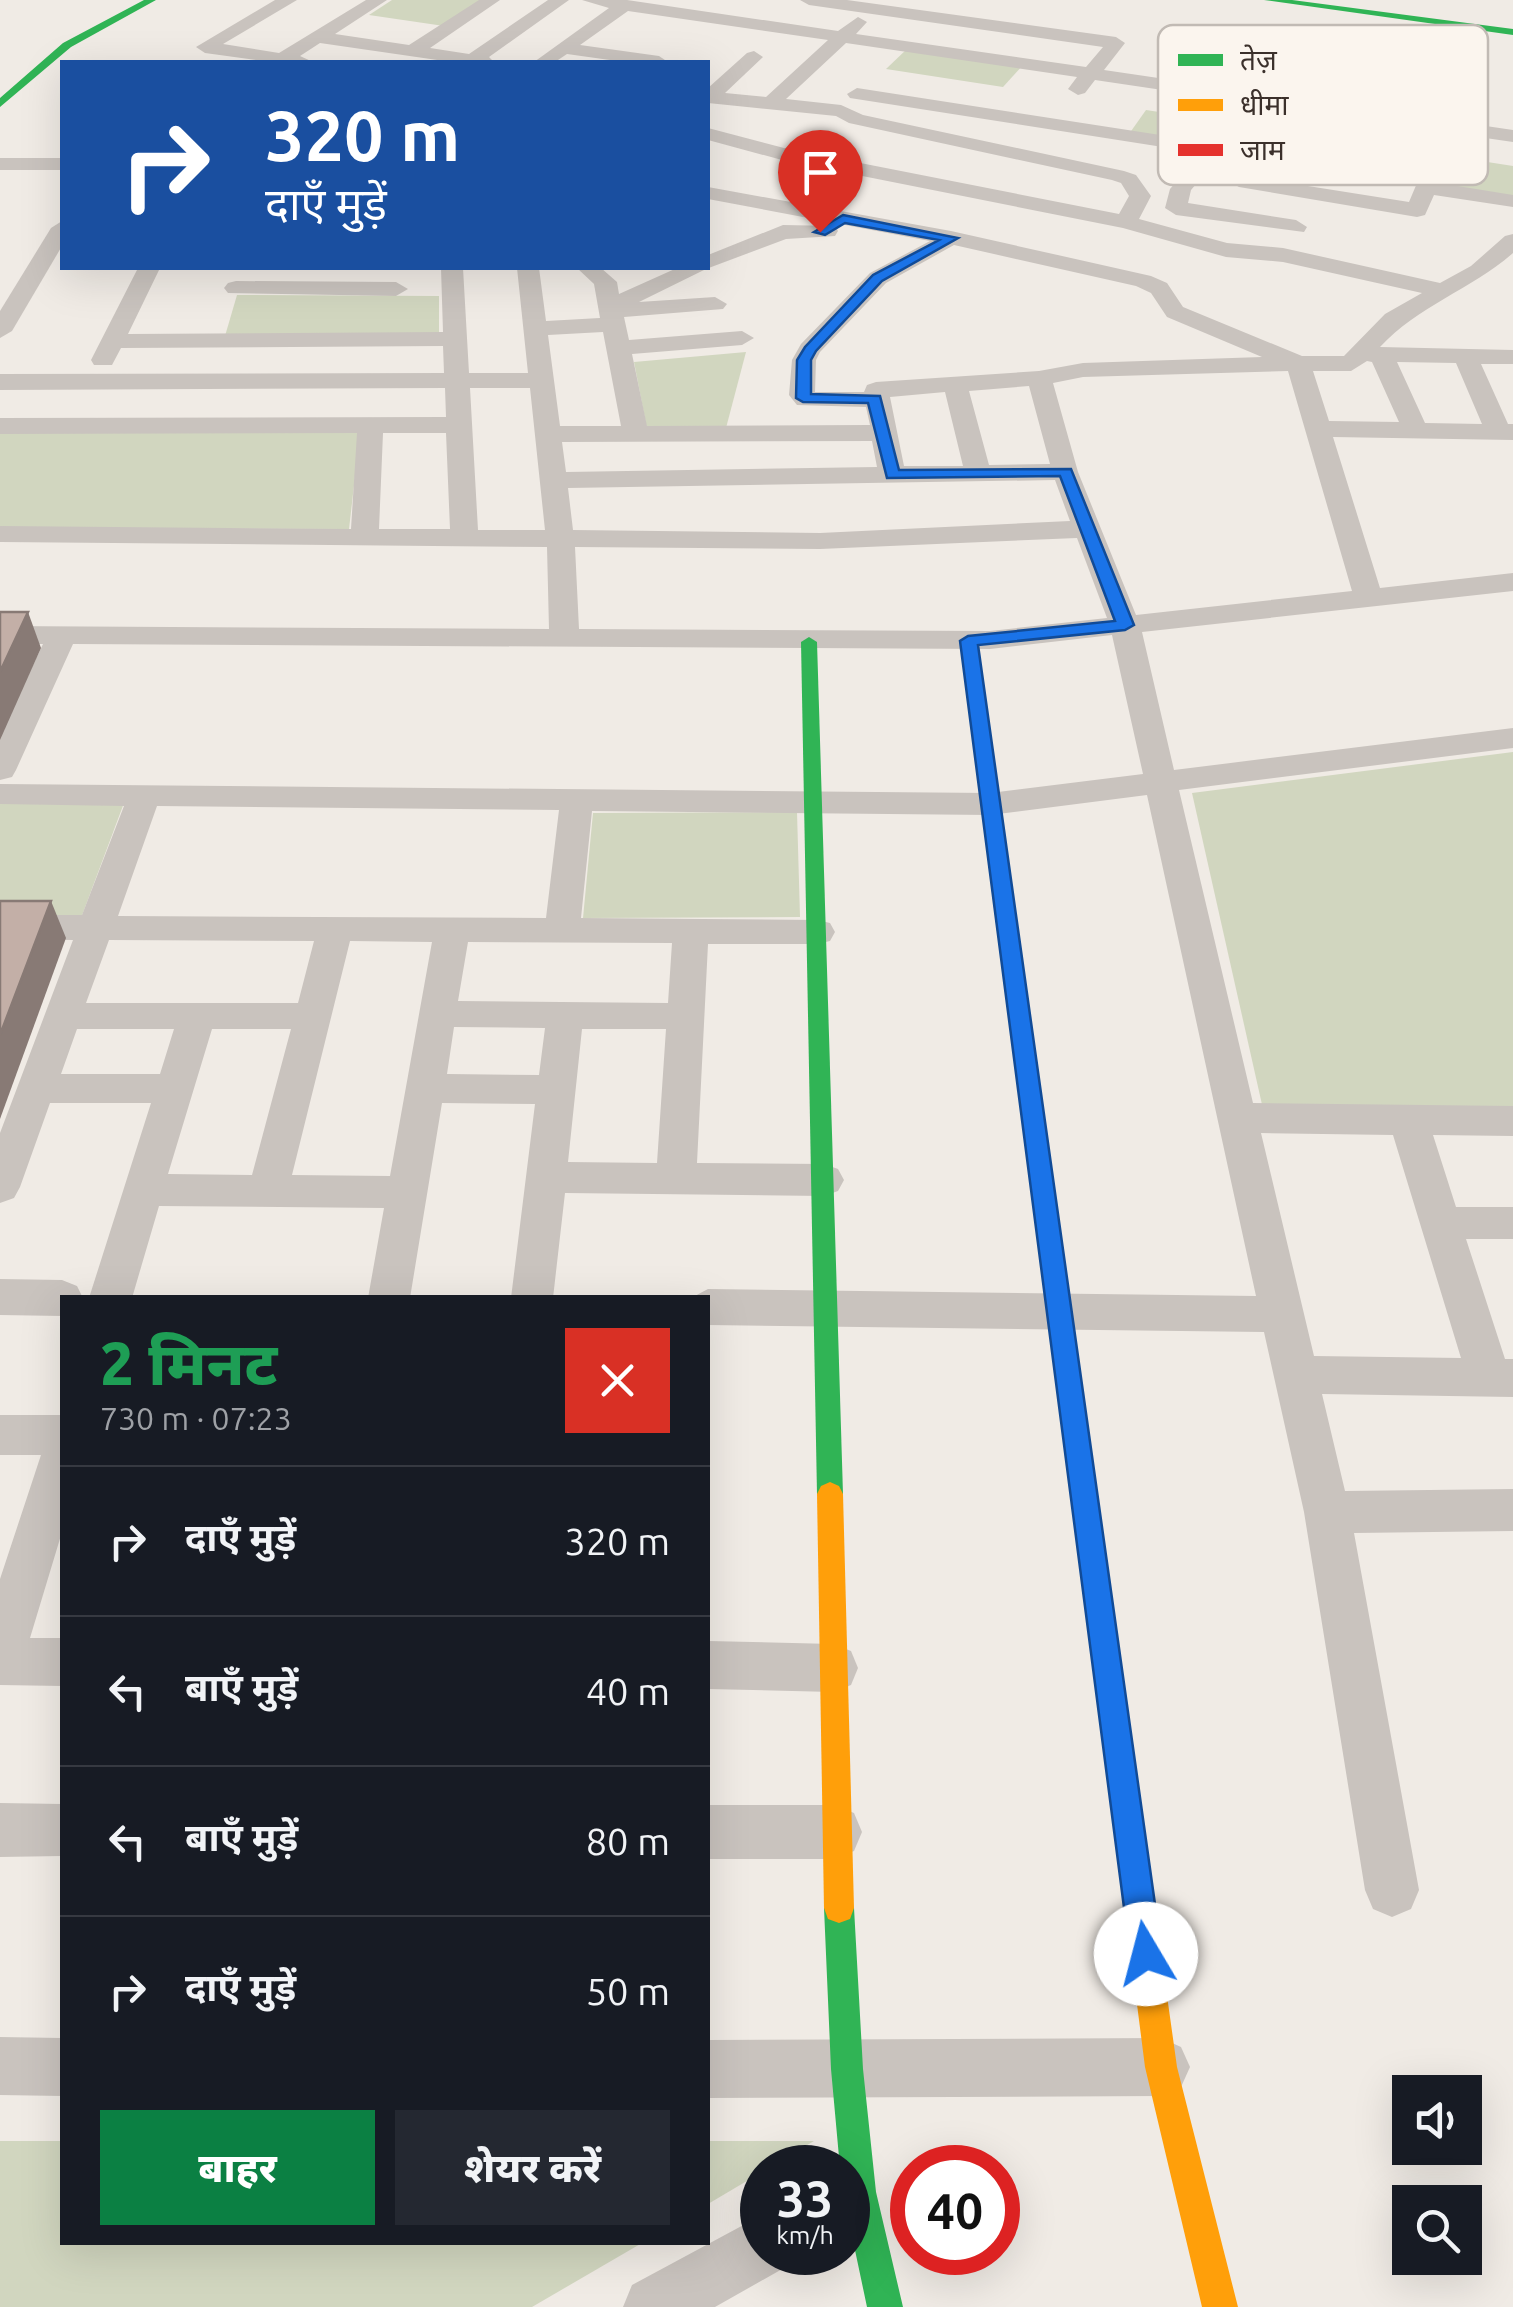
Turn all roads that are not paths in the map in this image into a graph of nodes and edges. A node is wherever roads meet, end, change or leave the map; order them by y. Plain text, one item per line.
1 (130, 0) edge
2 (151, 0) edge
3 (288, 0) edge
4 (378, 0) edge
5 (492, 0) edge
6 (560, 0) edge
7 (590, 0) edge
8 (810, 0) edge
9 (1269, 0) edge
10 (1312, 0) edge
11 (625, 5) junction
12 (872, 9) junction
13 (352, 16) junction
14 (1479, 25) edge
15 (1485, 25) edge
16 (1488, 25) edge
17 (1488, 26) edge
18 (1513, 29) edge
19 (445, 30) junction
20 (844, 35) junction
21 (317, 37) junction
22 (563, 48) junction
23 (413, 51) junction
24 (754, 57) dead end
25 (891, 58) junction
26 (281, 59) junction
27 (289, 60) edge
28 (465, 60) edge
29 (479, 60) edge
30 (546, 60) edge
31 (645, 60) edge
32 (710, 70) edge
33 (1089, 73) junction
34 (735, 74) junction
35 (1018, 77) junction
36 (9, 80) edge
37 (1155, 83) junction
38 (1158, 83) edge
39 (857, 94) junction
40 (710, 95) edge
41 (710, 97) edge
42 (0, 104) edge
43 (769, 105) junction
44 (841, 111) junction
45 (986, 115) junction
46 (1129, 121) junction
47 (1054, 125) junction
48 (1158, 131) edge
49 (1488, 132) edge
50 (710, 135) edge
51 (1513, 136) edge
52 (0, 164) edge
53 (60, 164) edge
54 (1184, 185) edge
55 (1260, 185) edge
56 (1348, 185) edge
57 (1427, 187) joint
58 (710, 193) edge
59 (1342, 198) junction
60 (1513, 200) edge
61 (843, 219) junction
62 (1126, 222) junction
63 (1296, 228) dead end
64 (60, 231) edge
65 (951, 238) junction
66 (1510, 247) edge
67 (710, 262) edge
68 (148, 270) edge
69 (452, 270) edge
70 (528, 270) edge
71 (590, 270) edge
72 (691, 270) edge
73 (1494, 284) dead end
74 (1450, 287) junction
75 (396, 289) dead end
76 (715, 304) dead end
77 (230, 305) edge
78 (614, 328) junction
79 (538, 329) junction
80 (0, 330) edge
81 (742, 338) dead end
82 (456, 339) junction
83 (112, 341) junction
84 (1371, 354) junction
85 (1465, 356) junction
86 (1513, 357) edge
87 (1298, 363) junction
88 (1038, 378) junction
89 (458, 380) junction
90 (541, 380) junction
91 (0, 382) edge
92 (92, 382) junction
93 (955, 384) junction
94 (874, 399) junction
95 (459, 425) junction
96 (0, 426) edge
97 (370, 426) junction
98 (1318, 429) junction
99 (1415, 430) junction
100 (1506, 432) edge
101 (548, 434) junction
102 (636, 434) junction
103 (883, 434) junction
104 (1066, 472) junction
105 (978, 473) junction
106 (892, 475) junction
107 (812, 476) junction
108 (553, 480) junction
109 (1088, 530) junction
110 (0, 534) edge
111 (365, 537) junction
112 (464, 538) junction
113 (560, 539) junction
114 (820, 540) junction
115 (1513, 582) edge
116 (1368, 598) junction
117 (1125, 625) junction
118 (0, 635) edge
119 (62, 635) junction
120 (564, 640) junction
121 (968, 641) junction
122 (809, 642) junction
123 (1513, 738) edge
124 (0, 770) edge
125 (1161, 782) junction
126 (0, 794) edge
127 (144, 796) junction
128 (577, 800) junction
129 (813, 802) junction
130 (990, 804) junction
131 (0, 927) edge
132 (96, 928) junction
133 (335, 929) junction
134 (452, 930) junction
135 (562, 930) junction
136 (691, 931) junction
137 (817, 932) junction
138 (438, 1014) junction
139 (565, 1015) junction
140 (63, 1016) junction
141 (198, 1016) junction
142 (313, 1016) junction
143 (685, 1016) junction
144 (175, 1088) junction
145 (425, 1088) junction
146 (36, 1089) junction
147 (556, 1090) junction
148 (1238, 1118) junction
149 (1408, 1120) junction
150 (1513, 1121) edge
151 (548, 1177) junction
152 (676, 1179) junction
153 (824, 1180) junction
154 (0, 1188) edge
155 (143, 1190) junction
156 (268, 1191) junction
157 (408, 1192) junction
158 (1440, 1223) junction
159 (1513, 1224) edge
160 (111, 1295) edge
161 (391, 1295) edge
162 (532, 1295) edge
163 (0, 1297) edge
164 (60, 1298) edge
165 (710, 1308) edge
166 (827, 1309) junction
167 (1057, 1310) junction
168 (1284, 1314) junction
169 (1298, 1375) junction
170 (1501, 1378) edge
171 (0, 1435) edge
172 (60, 1435) edge
173 (60, 1463) edge
174 (1513, 1510) edge
175 (1327, 1512) junction
176 (16, 1554) edge
177 (0, 1658) edge
178 (60, 1662) edge
179 (710, 1665) edge
180 (832, 1668) junction
181 (0, 1830) edge
182 (60, 1830) edge
183 (710, 1832) edge
184 (835, 1832) junction
185 (1392, 1890) dead end
186 (0, 2066) edge
187 (60, 2067) edge
188 (1162, 2068) junction
189 (710, 2069) edge
190 (847, 2069) junction
191 (851, 2145) edge
192 (870, 2254) edge
193 (740, 2258) edge
194 (654, 2307) edge
195 (885, 2307) edge
196 (1220, 2307) edge

1 - 36 street
2 - 36 street
3 - 26 street
4 - 13 street
5 - 19 street
6 - 29 street
7 - 11 street
8 - 12 street
9 - 14 street
10 - 15 street
11 - 20 street
11 - 22 street
12 - 20 street
12 - 33 street
13 - 19 street
13 - 21 street
16 - 18 street
17 - 18 street
19 - 23 street
20 - 25 street
20 - 43 street
21 - 23 street
21 - 26 street
22 - 30 street
22 - 31 street
23 - 28 street
24 - 34 street
25 - 35 street
25 - 39 street
26 - 27 street
32 - 34 street
33 - 35 street
33 - 37 street
33 - 47 street
34 - 40 street
35 - 45 street
36 - 42 street
37 - 38 street
37 - 46 street
39 - 44 street
39 - 45 street
41 - 43 street
43 - 44 street
44 - 62 street
45 - 47 street
46 - 47 street
46 - 48 street
49 - 51 street
50 - 62 street
52 - 53 street
54 - 63 street
55 - 59 street
56 - 59 street
57 - 59 street
57 - 60 street
58 - 61 street
61 - 65 street
61 - 67 street
62 - 74 street
64 - 80 street
65 - 87 street
65 - 94 street
66 - 74 street
68 - 83 street
69 - 82 street
70 - 79 street
71 - 78 street
72 - 78 street
73 - 74 street
74 - 84 street
75 - 77 street
76 - 78 street
77 - 82 street
77 - 83 street
78 - 79 street
78 - 81 street
78 - 102 street
79 - 90 street
82 - 89 street
83 - 92 street
84 - 85 street
84 - 87 street
84 - 99 street
85 - 86 street
85 - 100 street
87 - 88 street
87 - 98 street
88 - 93 street
88 - 104 street
89 - 90 street
89 - 92 street
89 - 95 street
90 - 101 street
91 - 92 street
93 - 94 street
93 - 105 street
94 - 103 street
95 - 97 street
95 - 112 street
96 - 97 street
97 - 111 street
98 - 99 street
98 - 116 street
99 - 100 street
101 - 102 street
101 - 108 street
102 - 103 street
103 - 106 street
104 - 105 street
104 - 109 street
105 - 106 street
106 - 107 street
107 - 108 street
107 - 114 street
108 - 113 street
109 - 114 street
109 - 117 street
110 - 111 street
111 - 112 street
112 - 113 street
113 - 114 street
113 - 120 street
115 - 116 street
116 - 117 street
117 - 121 street
117 - 125 street
118 - 119 street
119 - 120 street
119 - 124 street
120 - 122 street
121 - 122 street
121 - 130 street
122 - 129 street
123 - 125 street
125 - 130 street
125 - 148 street
126 - 127 street
127 - 128 street
127 - 132 street
128 - 129 street
128 - 135 street
129 - 130 street
129 - 137 street
130 - 167 street
131 - 132 street
132 - 133 street
132 - 140 street
133 - 134 street
133 - 142 street
134 - 135 street
134 - 138 street
135 - 136 street
136 - 137 street
136 - 143 street
137 - 153 street
138 - 139 street
138 - 145 street
139 - 143 street
139 - 147 street
140 - 141 street
140 - 146 street
141 - 142 street
141 - 144 street
142 - 156 street
143 - 152 street
144 - 146 street
144 - 155 street
145 - 147 street
145 - 157 street
146 - 154 street
147 - 151 street
148 - 149 street
148 - 168 street
149 - 150 street
149 - 158 street
151 - 152 street
151 - 162 street
152 - 153 street
153 - 166 street
155 - 156 street
155 - 160 street
156 - 157 street
157 - 161 street
158 - 159 street
158 - 170 street
163 - 164 street
165 - 166 street
166 - 167 street
166 - 180 street
167 - 168 street
167 - 188 street
168 - 169 street
169 - 170 street
169 - 175 street
171 - 172 street
173 - 176 street
174 - 175 street
175 - 185 street
176 - 177 street
177 - 178 street
179 - 180 street
180 - 184 street
181 - 182 street
183 - 184 street
184 - 190 street
186 - 187 street
188 - 190 street
188 - 196 street
189 - 190 street
190 - 191 street
192 - 195 street
193 - 194 street

